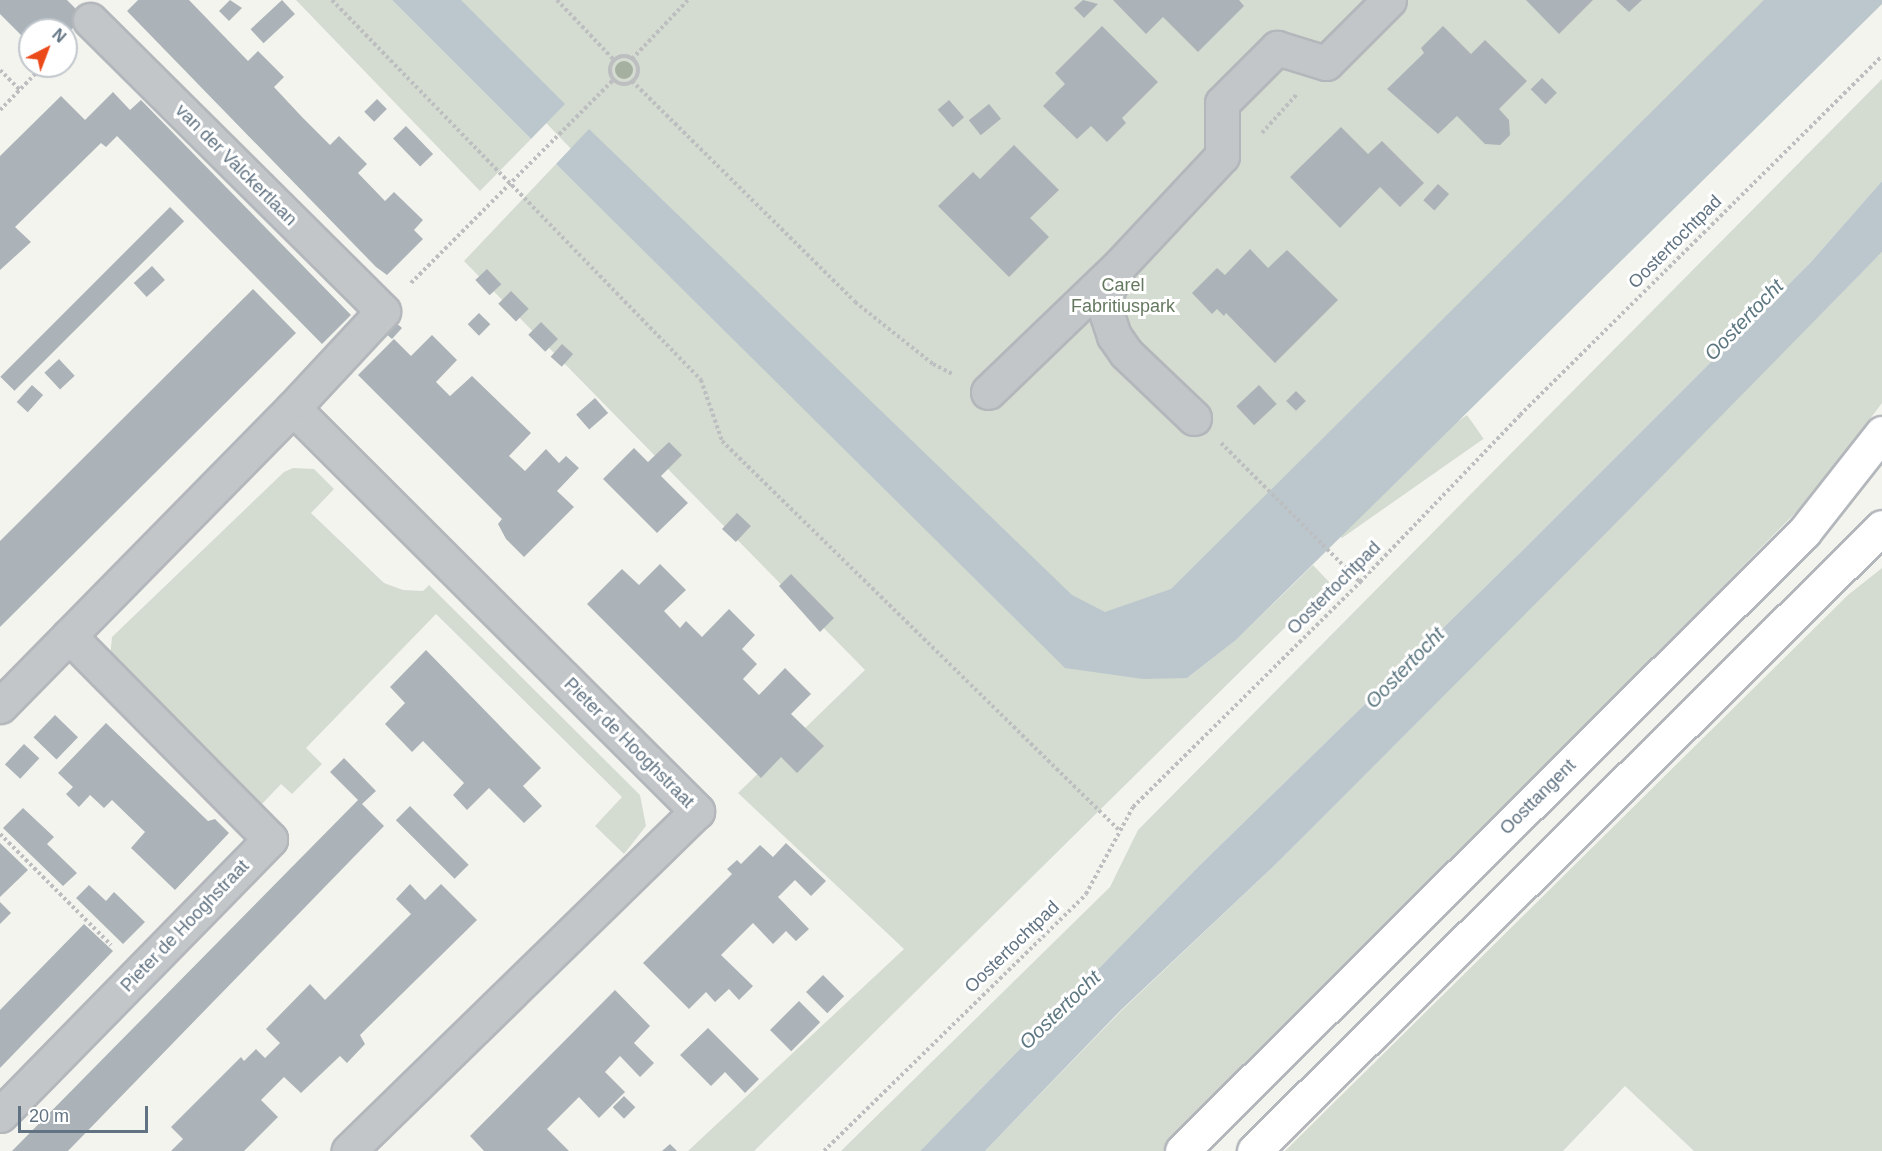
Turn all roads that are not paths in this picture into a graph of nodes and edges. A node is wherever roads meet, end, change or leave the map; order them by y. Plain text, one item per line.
1 (1389, 0) edge
2 (90, 20) dead end
3 (1118, 267) junction
4 (988, 392) road end
5 (293, 408) junction
6 (1194, 418) road end
7 (1882, 433) edge
8 (1882, 527) edge
9 (69, 636) junction
10 (0, 706) edge
11 (0, 1114) edge
12 (348, 1151) edge
13 (1182, 1151) edge
14 (1254, 1151) edge

1 - 3 street
2 - 5 street, van der Valckertlaan
3 - 4 street
3 - 6 street
5 - 9 street
5 - 12 street, Pieter de Hooghstraat
7 - 13 main road, Oosttangent
8 - 14 main road
9 - 10 street
9 - 11 street, Pieter de Hooghstraat

